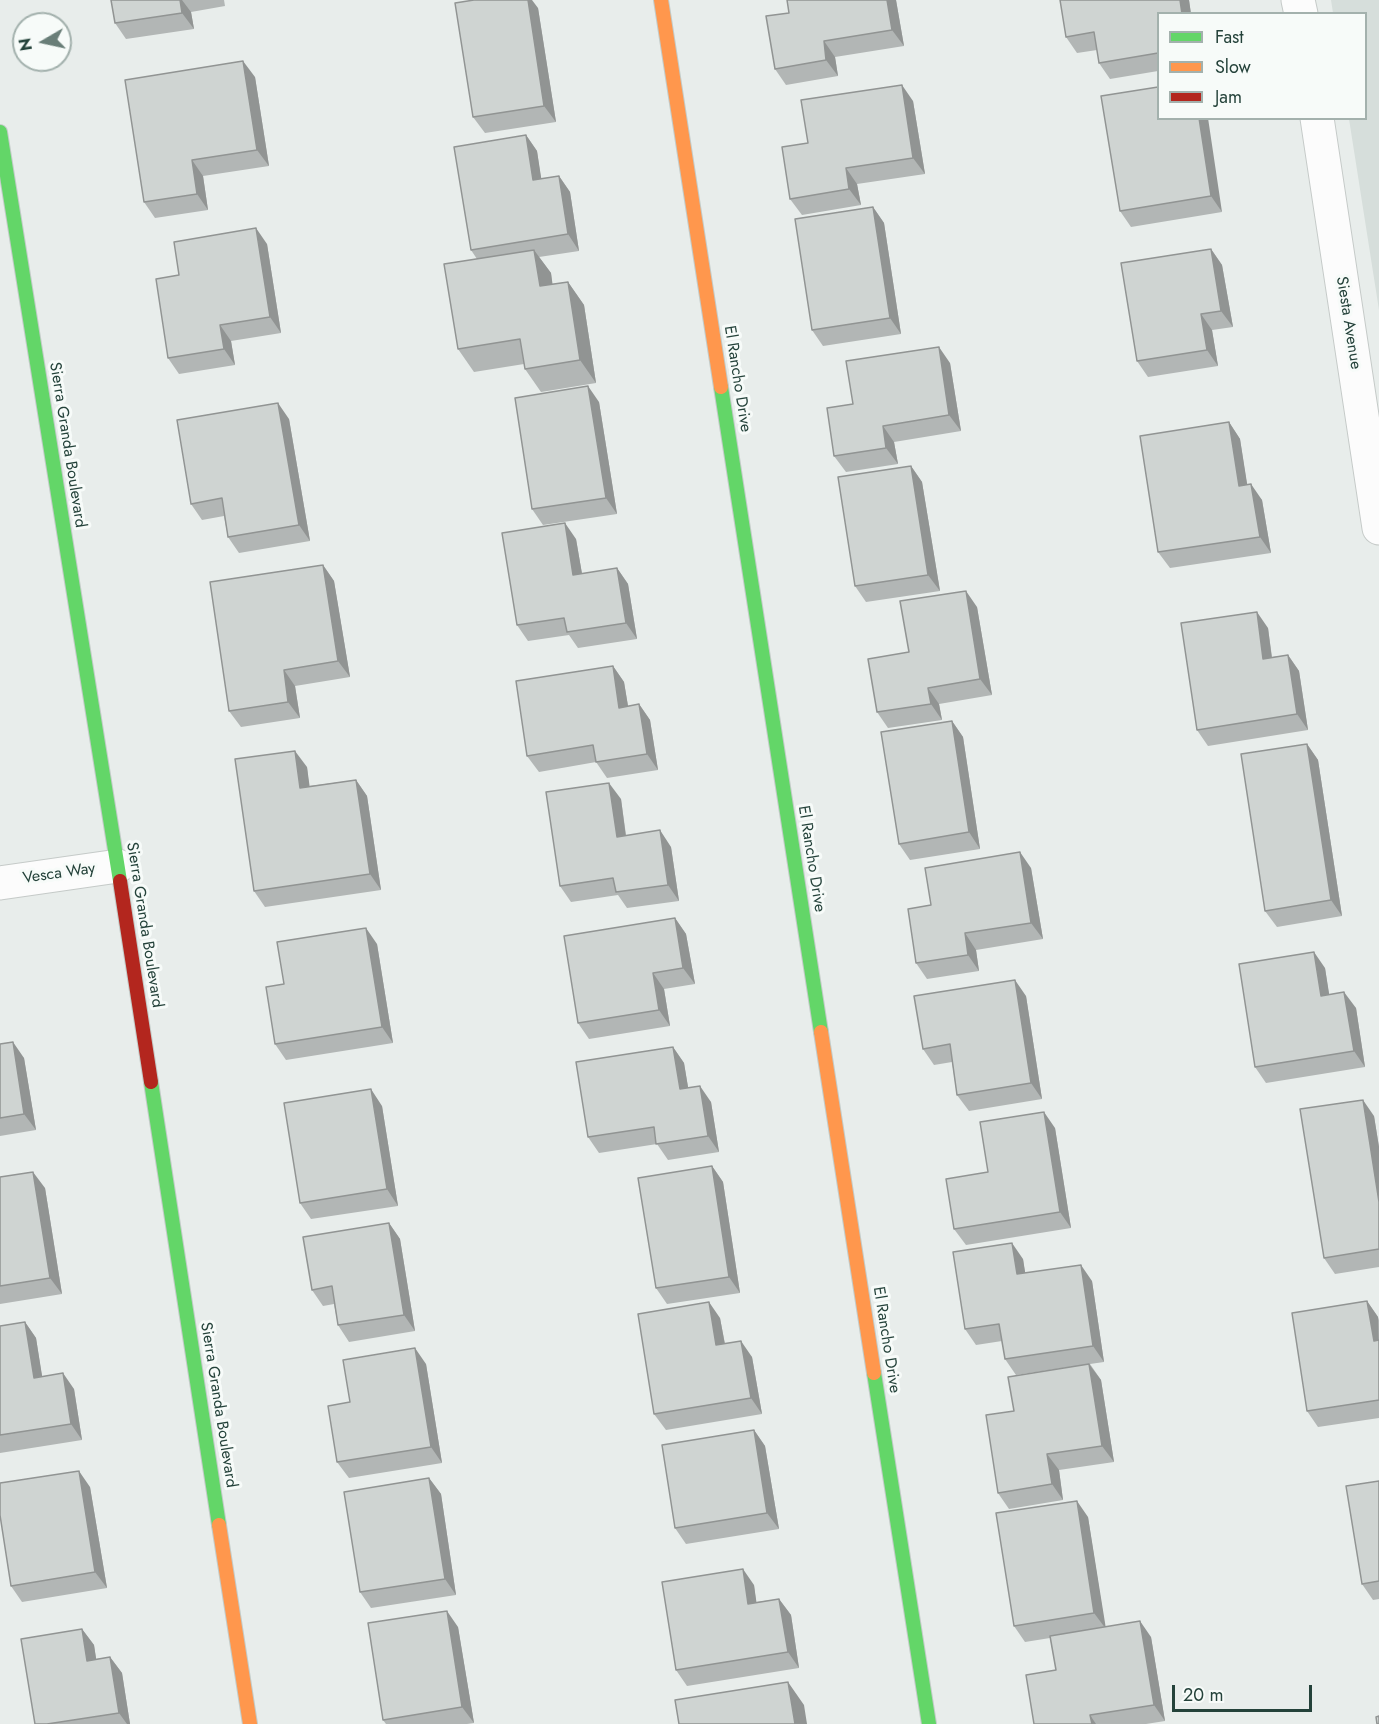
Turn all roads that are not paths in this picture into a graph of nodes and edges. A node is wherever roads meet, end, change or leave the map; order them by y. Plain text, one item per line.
1 (661, 0) edge
2 (1317, 120) edge
3 (0, 132) edge
4 (1379, 528) edge
5 (118, 866) junction
6 (0, 883) edge
7 (250, 1724) edge
8 (929, 1724) edge

1 - 8 street, El Rancho Drive
2 - 4 street, Siesta Avenue
3 - 5 street, Sierra Granda Boulevard
5 - 6 street, Vesca Way
5 - 7 street, Sierra Granda Boulevard

